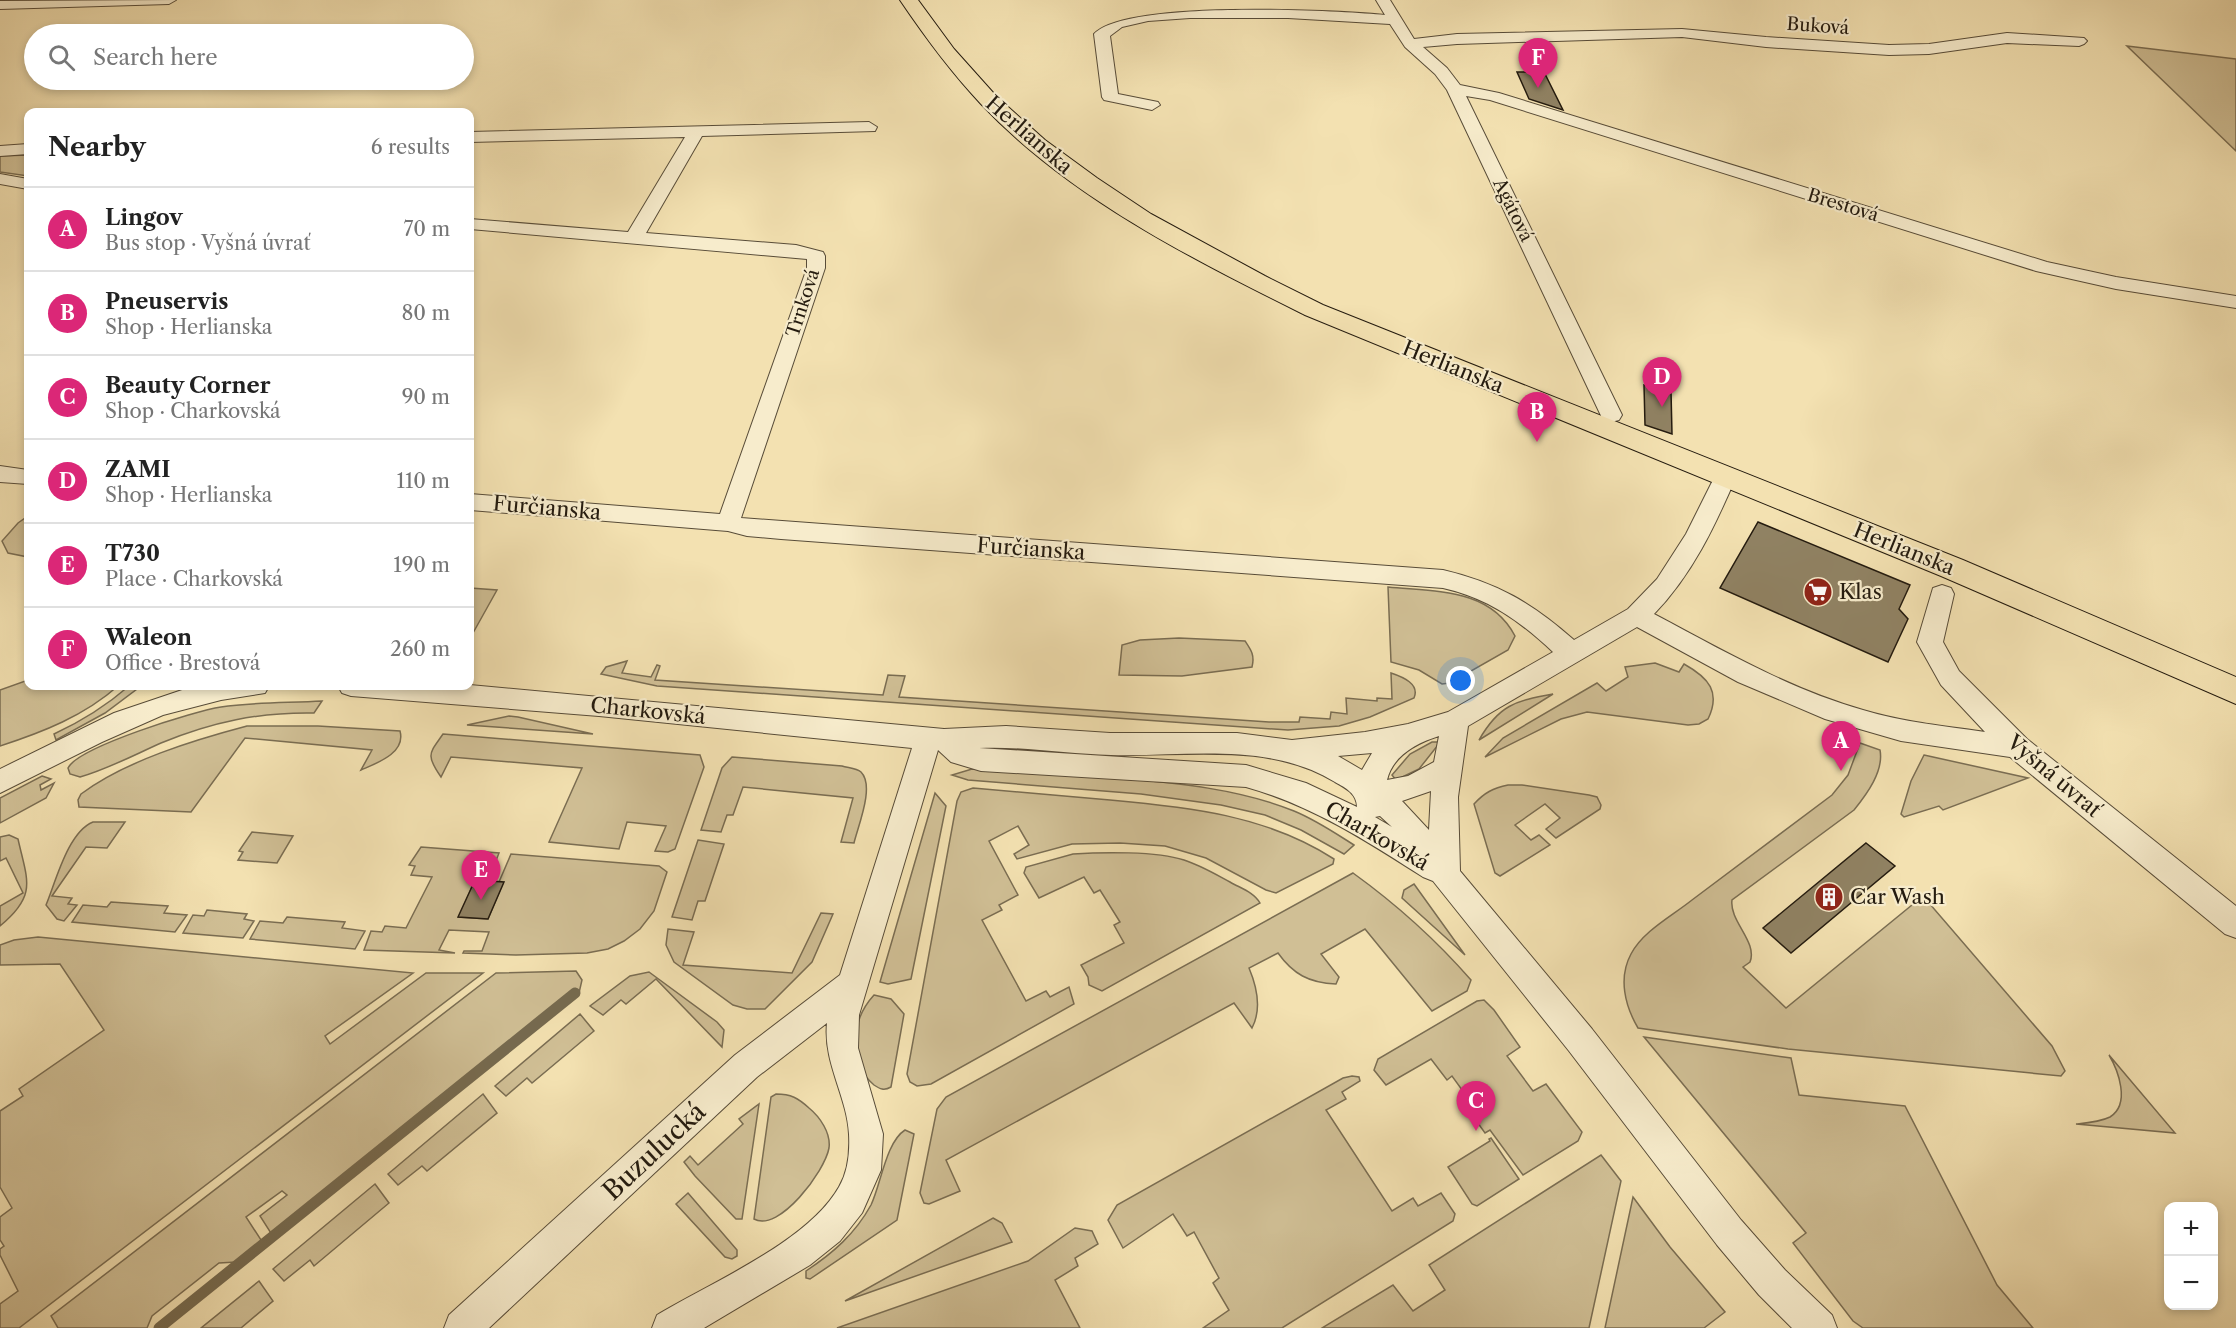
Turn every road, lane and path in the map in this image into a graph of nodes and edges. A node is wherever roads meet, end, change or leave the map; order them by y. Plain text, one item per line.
1 (169, 0) edge
2 (907, 0) edge
3 (1383, 0) edge
4 (0, 5) edge
5 (1394, 20) junction
6 (2079, 41) dead end
7 (1410, 44) junction
8 (1455, 89) junction
9 (1152, 105) dead end
10 (869, 127) dead end
11 (696, 132) junction
12 (474, 137) edge
13 (24, 149) edge
14 (0, 151) edge
15 (0, 180) edge
16 (24, 183) edge
17 (474, 224) edge
18 (634, 237) junction
19 (2236, 302) edge
20 (1611, 415) dead end
21 (0, 474) edge
22 (24, 477) edge
23 (1725, 477) junction
24 (474, 502) edge
25 (728, 523) junction
26 (1942, 594) dead end
27 (1637, 616) junction
28 (1572, 653) junction
29 (219, 690) edge
30 (401, 690) edge
31 (2236, 691) edge
32 (166, 693) edge
33 (1456, 720) junction
34 (1408, 735) junction
35 (936, 740) junction
36 (2017, 747) junction
37 (1281, 749) junction
38 (1445, 769) junction
39 (0, 782) edge
40 (1297, 791) junction
41 (1371, 792) junction
42 (1384, 837) junction
43 (1446, 877) junction
44 (2236, 924) edge
45 (854, 983) junction
46 (462, 1328) edge
47 (670, 1328) edge
48 (1819, 1328) edge

1 - 4 street
2 - 23 main road, Herlianska
3 - 5 street, Agátová
5 - 7 street, Agátová
5 - 9 street
6 - 7 street, Buková
7 - 8 street, Agátová
8 - 19 street, Brestová
8 - 20 street, Agátová
10 - 11 street
11 - 12 street
11 - 18 street
13 - 14 street
15 - 16 street
17 - 18 street, Trnková
18 - 25 street, Trnková
21 - 22 street
23 - 27 street
23 - 31 main road, Herlianska
24 - 25 street, Furčianska
25 - 28 street, Furčianska
26 - 36 street, Vyšná úvrať
27 - 28 street
27 - 36 street
28 - 33 street
29 - 32 street
30 - 35 street, Charkovská
32 - 39 street
33 - 34 street
33 - 38 street
34 - 37 street
34 - 41 street
35 - 37 street, Charkovská
35 - 40 street, Charkovská
35 - 45 street
36 - 44 street, Vyšná úvrať
37 - 41 street, Charkovská
38 - 41 street
38 - 43 street
40 - 41 street
40 - 42 street, Charkovská
41 - 42 street
41 - 43 street, Charkovská
42 - 43 street, Charkovská
43 - 48 street
45 - 46 street, Buzulucká
45 - 47 street

